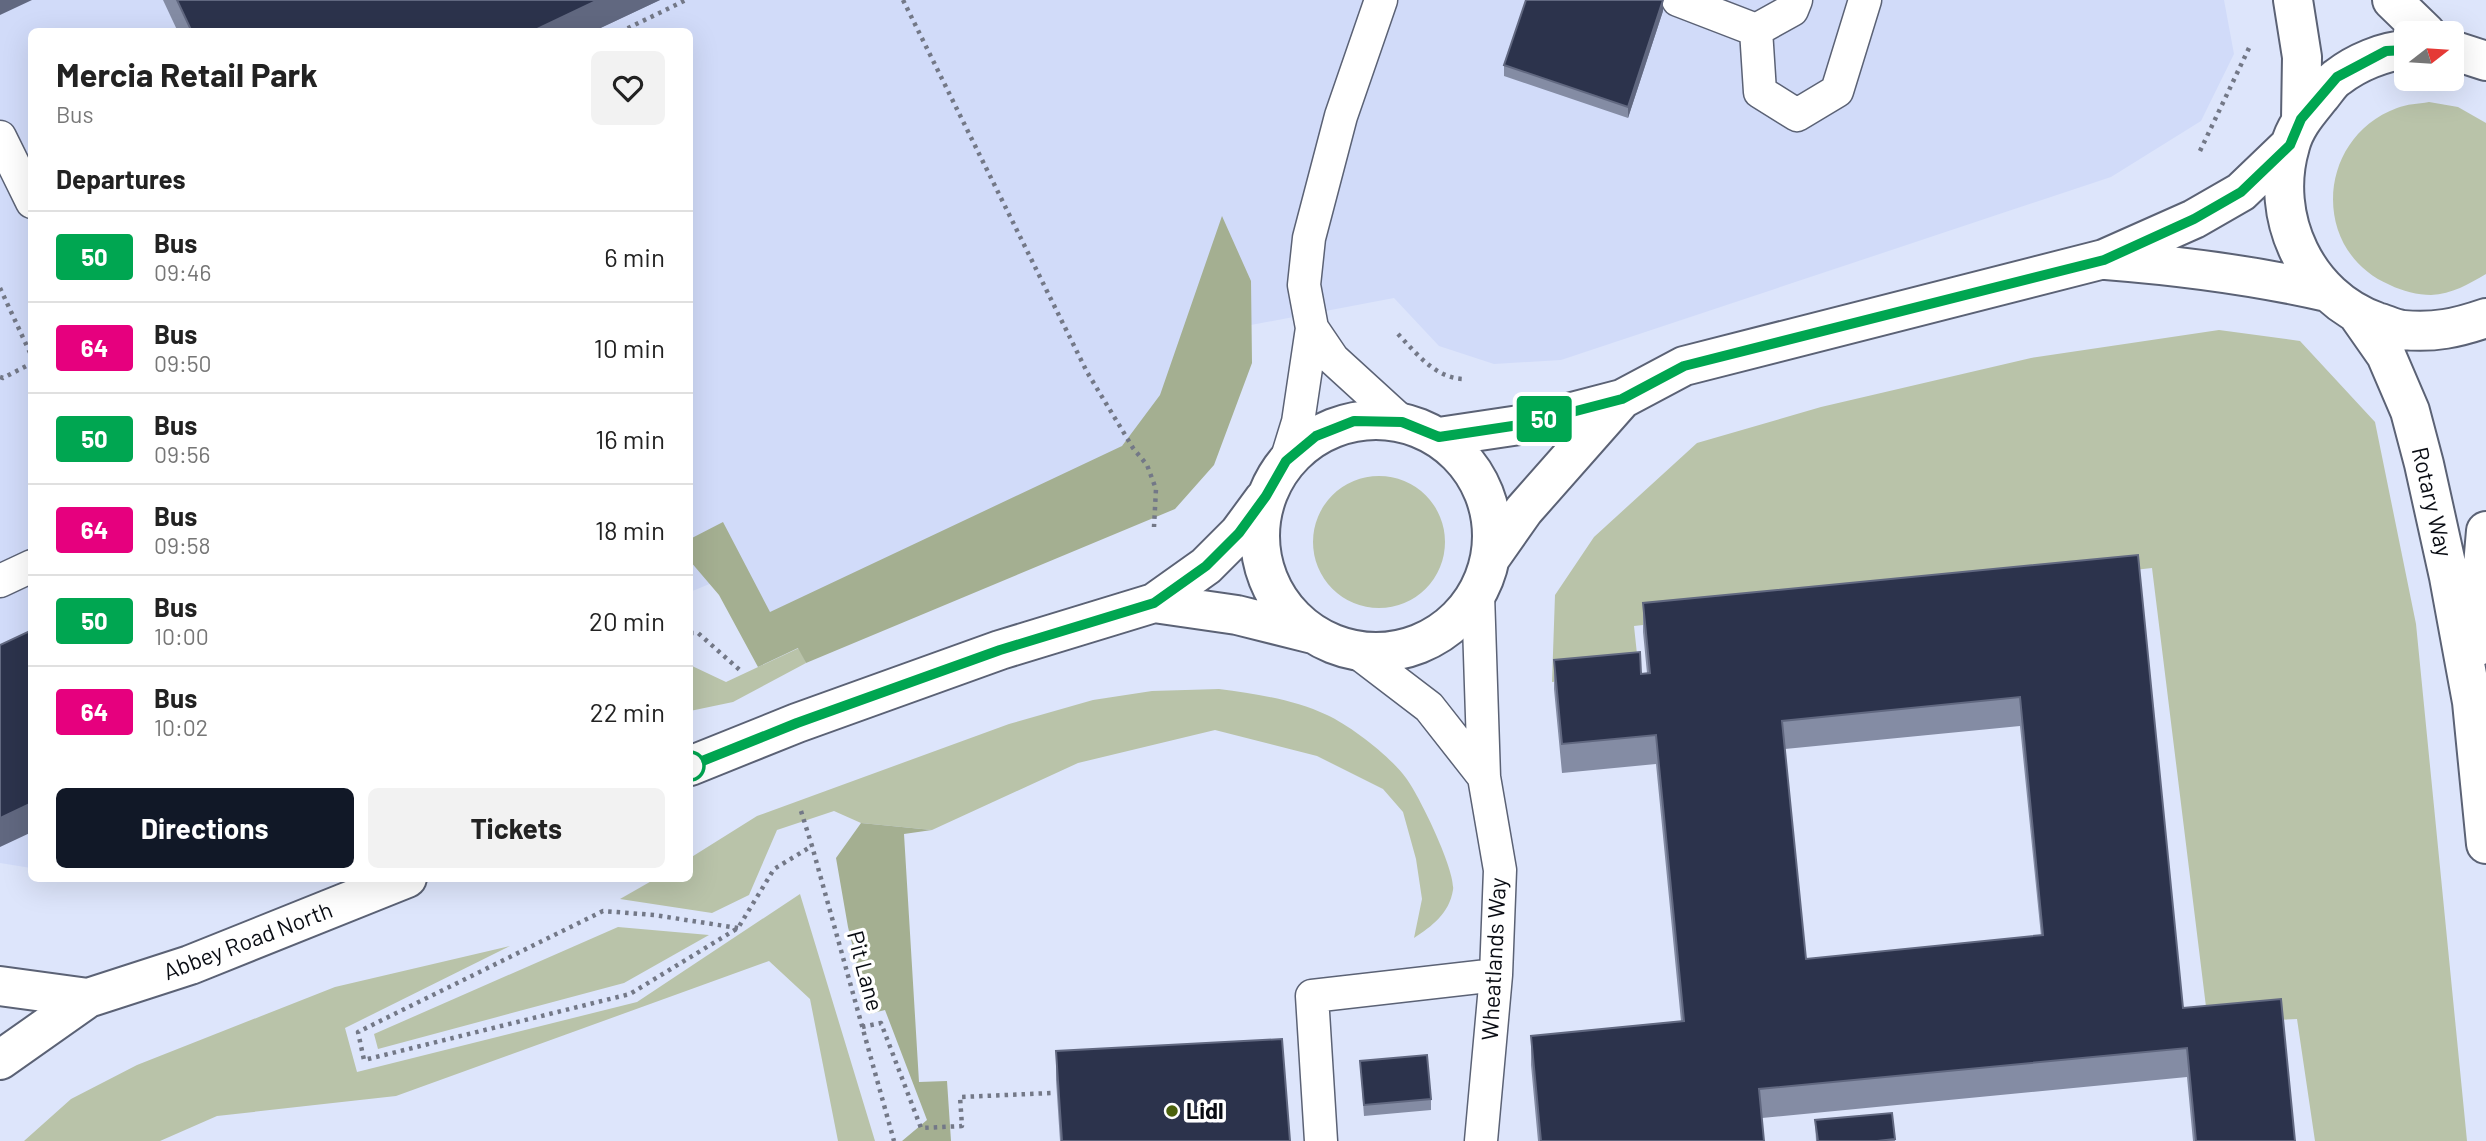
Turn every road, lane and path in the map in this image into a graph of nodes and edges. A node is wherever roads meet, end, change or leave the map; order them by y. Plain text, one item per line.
1 (686, 0) edge
2 (903, 0) edge
3 (1381, 0) edge
4 (1678, 0) edge
5 (1796, 0) edge
6 (1865, 0) edge
7 (2293, 0) edge
8 (2392, 0) edge
9 (2414, 21) edge
10 (628, 28) edge
11 (1756, 30) junction
12 (2252, 38) dead end
13 (2394, 51) edge
14 (2464, 54) edge
15 (2486, 61) edge
16 (2296, 132) junction
17 (0, 137) edge
18 (2200, 151) dead end
19 (28, 194) edge
20 (2104, 260) junction
21 (0, 288) edge
22 (2327, 292) junction
23 (2358, 315) junction
24 (2486, 318) edge
25 (1312, 328) junction
26 (1398, 334) dead end
27 (28, 348) edge
28 (28, 365) edge
29 (0, 377) edge
30 (1476, 379) dead end
31 (1622, 399) junction
32 (1402, 422) junction
33 (1439, 437) junction
34 (1286, 461) junction
35 (1266, 496) junction
36 (1154, 527) dead end
37 (2486, 531) edge
38 (1491, 557) junction
39 (28, 568) edge
40 (0, 581) edge
41 (1478, 594) junction
42 (1154, 603) junction
43 (693, 633) edge
44 (1313, 634) junction
45 (1357, 652) junction
46 (742, 672) dead end
47 (2472, 702) junction
48 (693, 765) edge
49 (1484, 777) junction
50 (801, 811) dead end
51 (2486, 844) edge
52 (812, 846) junction
53 (397, 882) edge
54 (738, 928) junction
55 (1496, 975) junction
56 (0, 986) edge
57 (88, 998) junction
58 (862, 1027) junction
59 (0, 1060) edge
60 (1053, 1093) edge
61 (894, 1141) edge
62 (1321, 1141) edge
63 (1481, 1141) edge

1 - 10 path
2 - 36 path
3 - 25 lane
4 - 11 lane
5 - 11 lane
6 - 11 lane
7 - 16 street
8 - 9 street
12 - 18 path
13 - 16 street
14 - 15 street
16 - 20 street
16 - 22 street
17 - 19 lane
20 - 22 street
20 - 31 street
21 - 27 path
22 - 23 street
23 - 24 street
23 - 47 street, Rotary Way
25 - 32 lane
25 - 34 lane
26 - 30 path
28 - 29 path
31 - 33 street
31 - 38 street
32 - 33 street
32 - 34 street
33 - 38 street
34 - 35 street
35 - 42 street
35 - 44 street
37 - 47 street, Rotary Way
38 - 41 street
39 - 40 lane
41 - 45 street
41 - 49 lane, Wheatlands Way
42 - 44 street
42 - 48 street
43 - 46 path
44 - 45 street
45 - 49 lane, Wheatlands Way
47 - 51 street, Rotary Way
49 - 55 lane, Wheatlands Way
50 - 52 path, Pit Lane
52 - 54 path
52 - 58 path, Pit Lane
53 - 57 street, Abbey Road North
54 - 54 path
55 - 62 lane
55 - 63 lane, Wheatlands Way
56 - 57 street, Abbey Road North
57 - 59 street, Abbey Road North
58 - 60 path
58 - 61 path, Pit Lane

